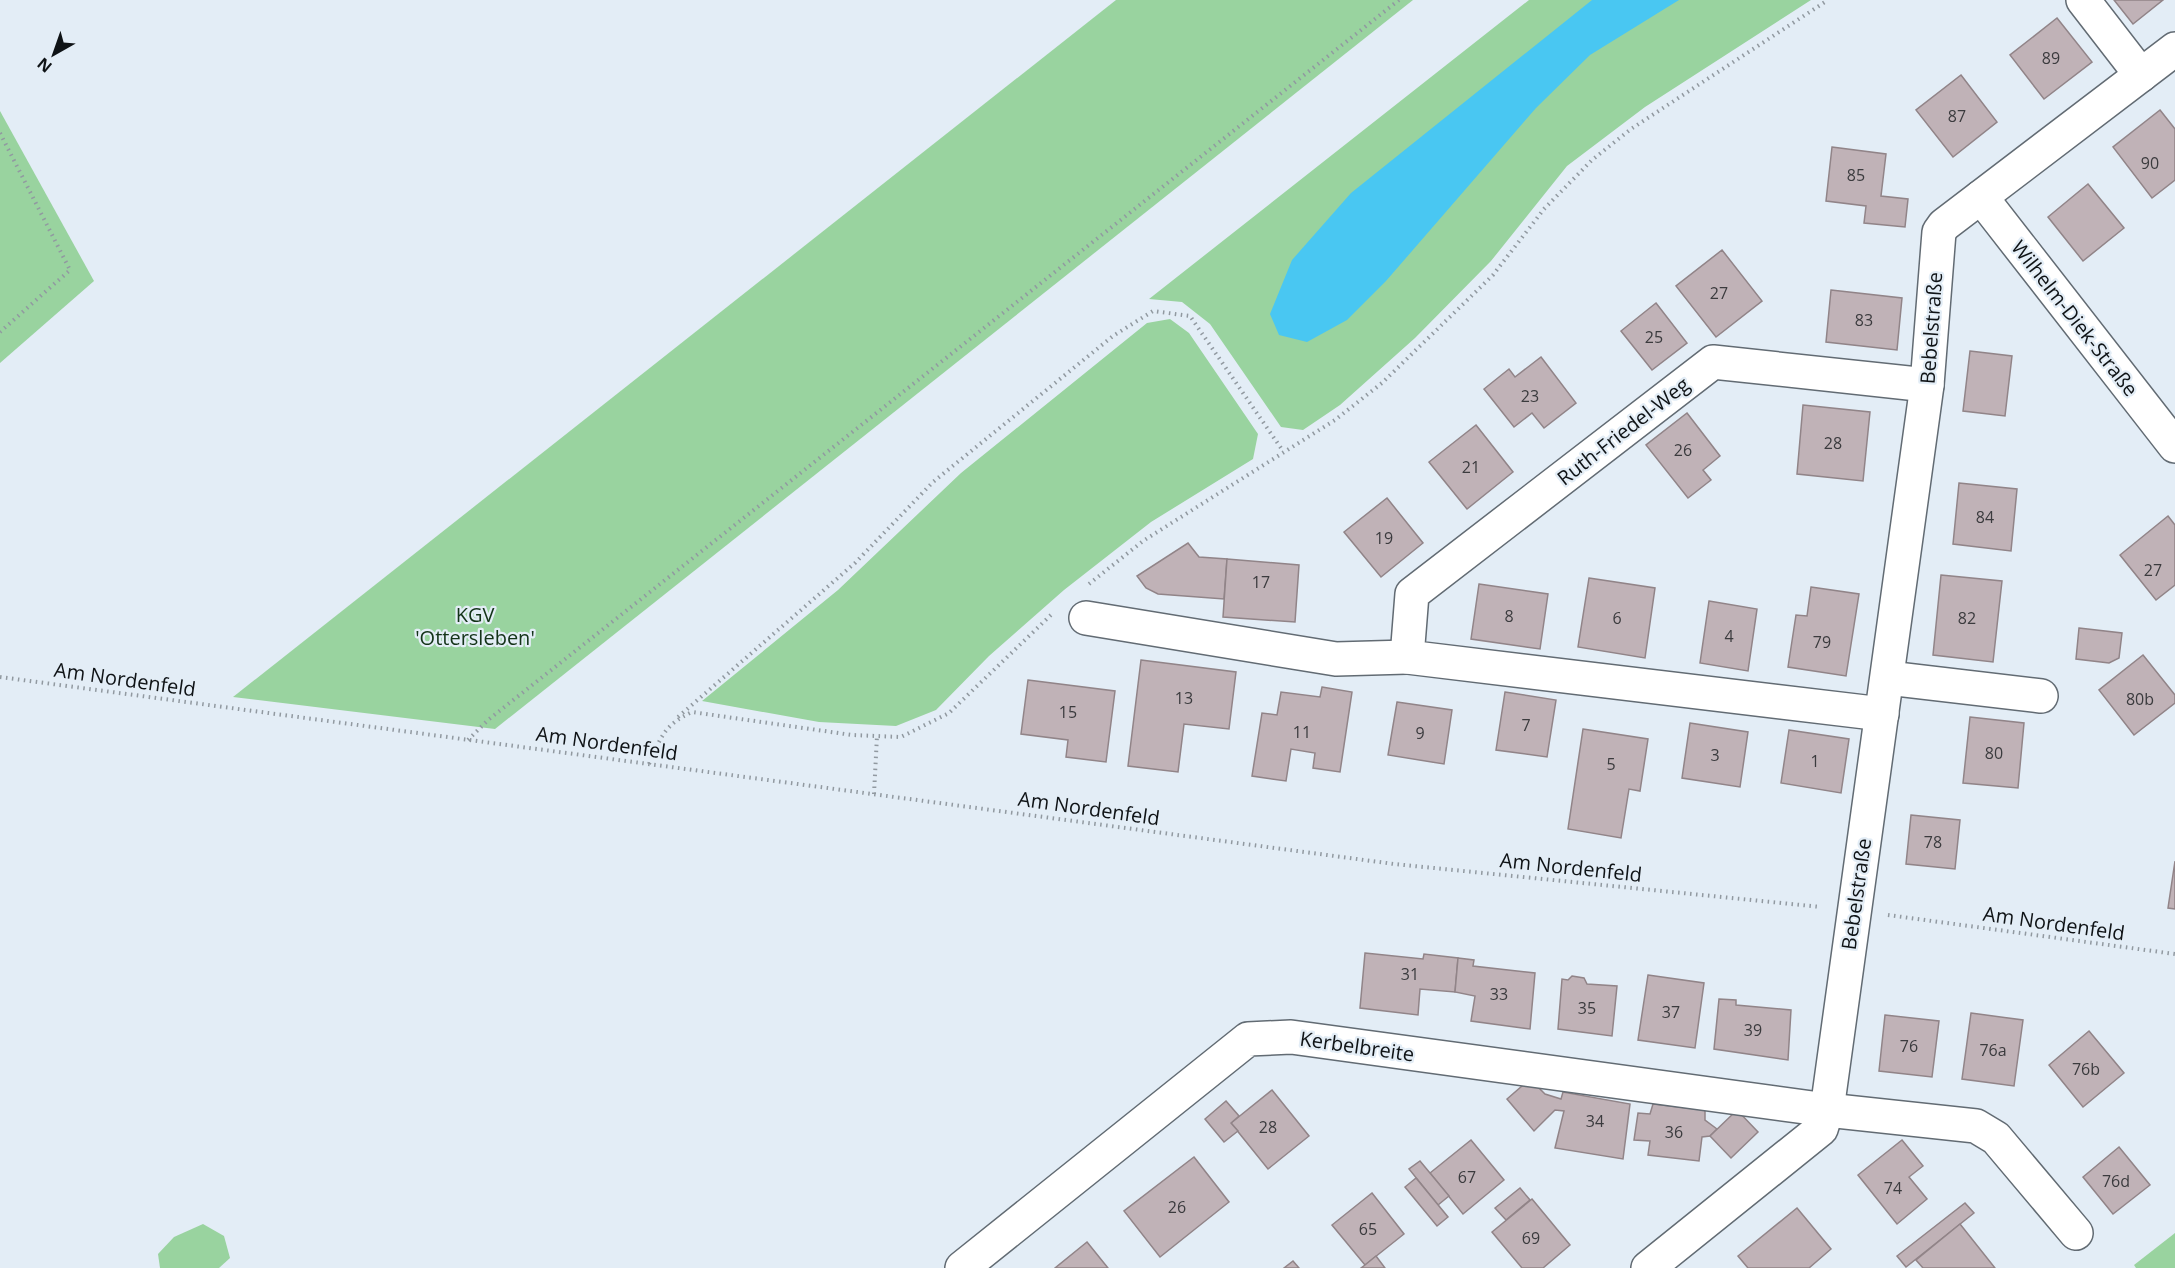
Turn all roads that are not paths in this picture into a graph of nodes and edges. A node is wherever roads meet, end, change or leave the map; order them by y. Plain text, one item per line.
1 (2083, 0) edge
2 (2175, 49) edge
3 (2141, 75) junction
4 (1981, 197) junction
5 (1927, 385) junction
6 (2173, 439) edge
7 (1073, 613) road end
8 (1407, 657) junction
9 (1888, 678) junction
10 (2041, 696) dead end
11 (1882, 714) junction
12 (1827, 1110) junction
13 (2076, 1233) dead end
14 (962, 1268) edge
15 (1648, 1268) edge

1 - 3 street
2 - 3 street, Bebelstraße
3 - 4 street, Bebelstraße
4 - 5 street, Bebelstraße
4 - 6 street, Wilhelm-Diek-Straße
5 - 8 street, Ruth-Friedel-Weg
5 - 9 street, Bebelstraße
7 - 8 street
8 - 11 street
9 - 10 street
9 - 11 street, Bebelstraße
11 - 12 street, Bebelstraße
12 - 13 street
12 - 14 street, Kerbelbreite
12 - 15 street, Bebelstraße

